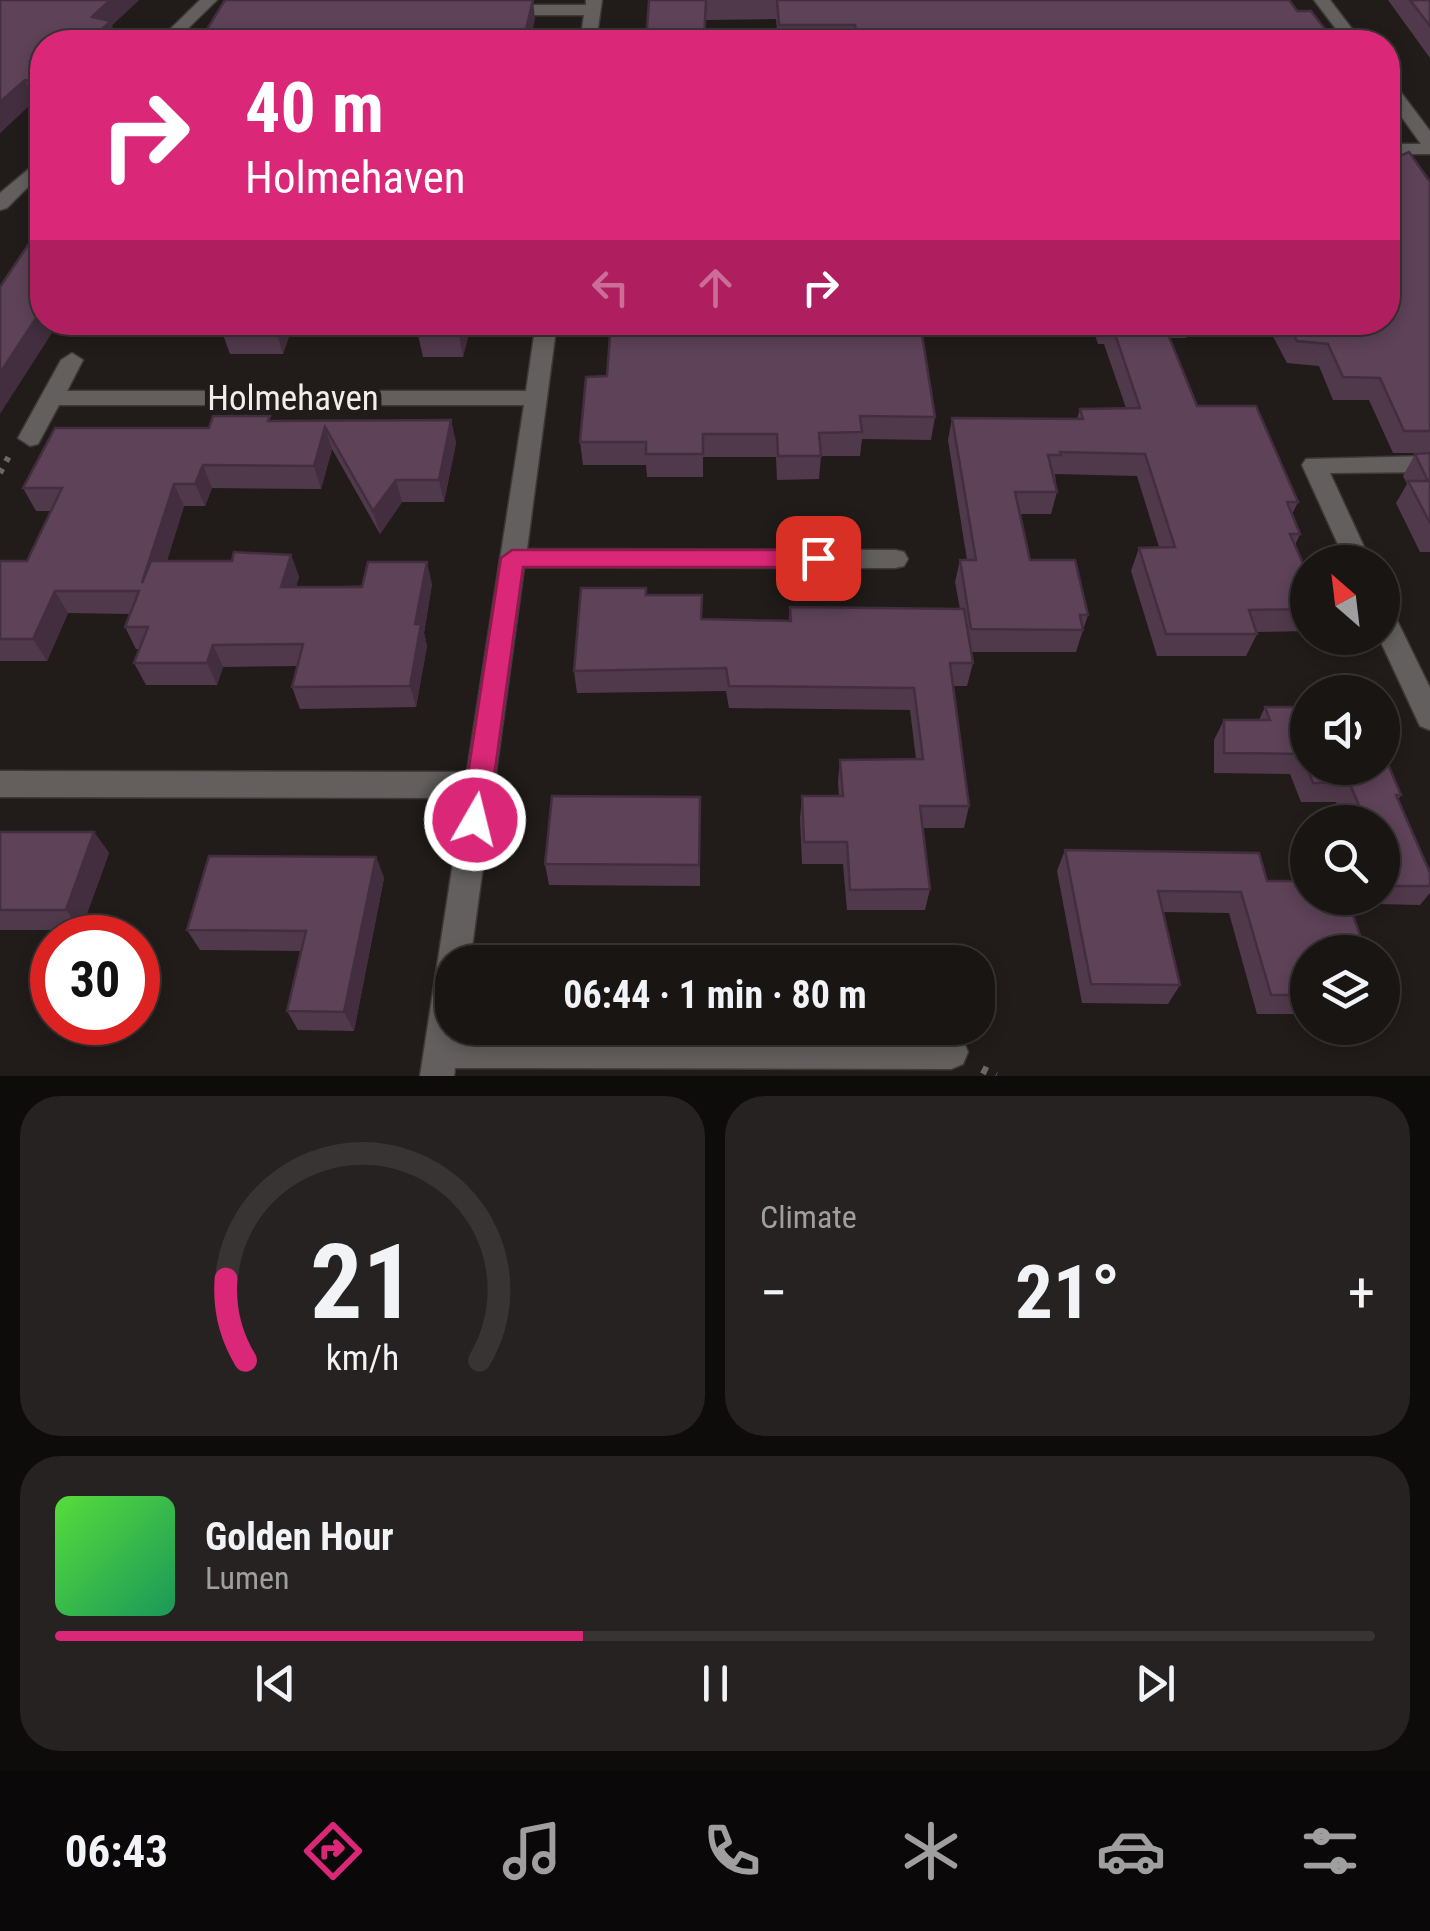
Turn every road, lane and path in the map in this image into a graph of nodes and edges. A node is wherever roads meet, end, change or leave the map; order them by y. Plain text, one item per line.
1 (209, 0) edge
2 (1322, 0) edge
3 (593, 5) edge
4 (477, 10) edge
5 (178, 30) edge
6 (590, 30) edge
7 (1345, 30) edge
8 (1400, 103) edge
9 (1430, 146) edge
10 (1400, 148) edge
11 (30, 174) edge
12 (0, 204) edge
13 (545, 335) edge
14 (72, 360) dead end
15 (51, 398) junction
16 (536, 398) junction
17 (30, 438) dead end
18 (1430, 464) edge
19 (1350, 545) edge
20 (512, 558) junction
21 (894, 558) dead end
22 (1400, 654) edge
23 (1430, 718) edge
24 (0, 784) edge
25 (480, 785) junction
26 (456, 945) edge
27 (950, 1052) dead end
28 (439, 1063) edge

1 - 5 street
2 - 7 street
3 - 4 street
3 - 6 street
8 - 9 street
9 - 10 street
11 - 12 street
13 - 16 street
14 - 15 street
15 - 16 street, Holmehaven
15 - 17 street
16 - 20 street
18 - 19 street
20 - 21 street
20 - 25 street
22 - 23 street
24 - 25 street
25 - 26 street
27 - 28 street

